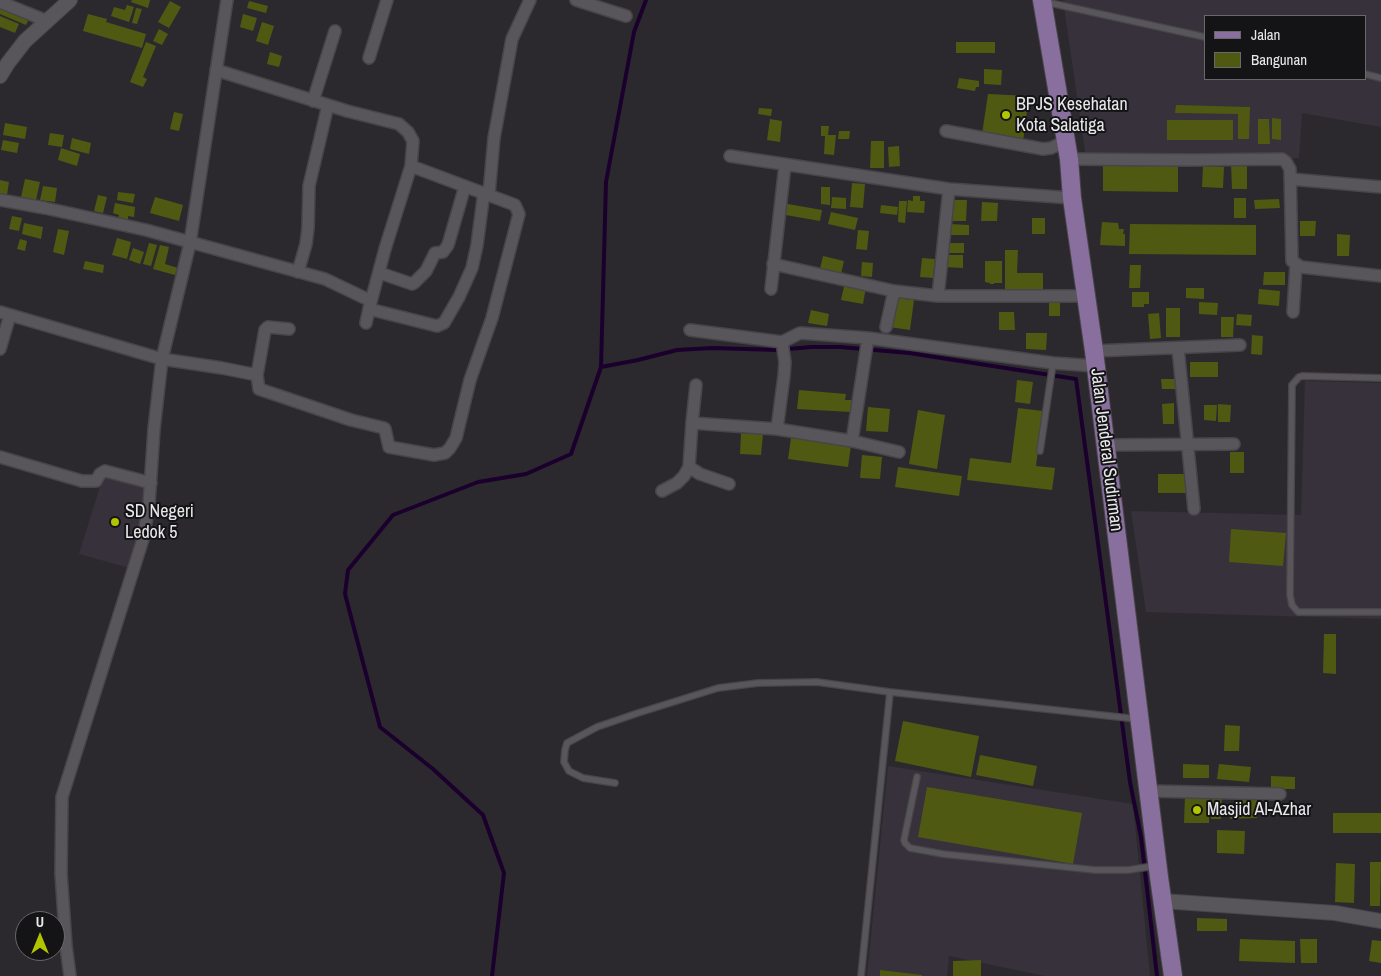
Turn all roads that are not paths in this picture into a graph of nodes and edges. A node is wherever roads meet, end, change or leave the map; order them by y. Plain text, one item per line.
1 (70, 0) edge
2 (227, 0) edge
3 (387, 0) edge
4 (530, 0) edge
5 (576, 0) edge
6 (1040, 1) edge
7 (0, 2) edge
8 (626, 16) dead end
9 (47, 21) junction
10 (335, 31) dead end
11 (1204, 37) edge
12 (369, 58) dead end
13 (216, 70) junction
14 (1366, 74) edge
15 (0, 76) edge
16 (1381, 78) edge
17 (313, 101) junction
18 (328, 105) junction
19 (946, 131) dead end
20 (1066, 142) junction
21 (730, 156) dead end
22 (1069, 159) junction
23 (785, 165) junction
24 (411, 166) junction
25 (1290, 180) junction
26 (465, 186) junction
27 (1381, 187) edge
28 (948, 189) junction
29 (486, 193) junction
30 (1072, 198) junction
31 (0, 200) edge
32 (190, 244) junction
33 (774, 264) junction
34 (1296, 265) junction
35 (298, 272) junction
36 (380, 273) junction
37 (1381, 276) edge
38 (771, 290) dead end
39 (894, 291) junction
40 (938, 296) junction
41 (1085, 296) junction
42 (370, 305) junction
43 (1293, 312) dead end
44 (5, 313) edge
45 (366, 324) dead end
46 (886, 327) dead end
47 (289, 329) dead end
48 (690, 330) dead end
49 (783, 345) junction
50 (1240, 346) dead end
51 (866, 347) junction
52 (1178, 348) junction
53 (0, 349) edge
54 (1095, 358) junction
55 (162, 359) junction
56 (1052, 368) junction
57 (257, 375) junction
58 (1381, 378) edge
59 (696, 385) dead end
60 (692, 423) junction
61 (778, 429) junction
62 (852, 441) junction
63 (1234, 444) dead end
64 (1106, 445) junction
65 (1186, 445) junction
66 (1040, 451) dead end
67 (899, 452) dead end
68 (0, 457) edge
69 (689, 467) junction
70 (151, 483) junction
71 (729, 484) dead end
72 (662, 491) dead end
73 (1194, 509) dead end
74 (1381, 612) edge
75 (890, 692) junction
76 (1137, 718) junction
77 (917, 777) dead end
78 (615, 783) dead end
79 (1149, 790) junction
80 (1280, 794) dead end
81 (1153, 866) junction
82 (1162, 901) junction
83 (1381, 921) edge
84 (70, 976) edge
85 (861, 976) edge
86 (1173, 976) edge

1 - 9 street
2 - 13 street
3 - 12 street
4 - 29 street
5 - 8 street
6 - 11 lane
6 - 20 main road, Jalan Jenderal Sudirman
7 - 9 street
9 - 15 street
10 - 17 street
13 - 17 street
13 - 32 street
14 - 16 lane
17 - 18 street
18 - 24 street
18 - 35 street
19 - 20 street
20 - 22 main road, Jalan Jenderal Sudirman
21 - 23 street
22 - 25 street
22 - 30 main road, Jalan Jenderal Sudirman
23 - 28 street
23 - 33 street
24 - 26 street
24 - 36 street
25 - 27 street
25 - 34 street
26 - 29 street
26 - 36 street
28 - 30 street
28 - 40 street
29 - 42 street
29 - 57 street
30 - 41 main road, Jalan Jenderal Sudirman
31 - 32 street
32 - 35 street
32 - 55 street
33 - 38 street
33 - 39 street
34 - 37 street
34 - 43 street
35 - 42 street
36 - 42 street
39 - 40 street
39 - 46 street
40 - 41 street
41 - 54 main road, Jalan Jenderal Sudirman
42 - 45 street
44 - 53 street
44 - 55 street
47 - 57 street
48 - 49 street
49 - 51 street
49 - 61 street
50 - 52 street
51 - 56 street
51 - 62 street
52 - 54 street
52 - 65 street
54 - 56 street
54 - 64 main road, Jalan Jenderal Sudirman
55 - 57 street
55 - 70 street
56 - 66 lane
58 - 74 lane
59 - 60 street
60 - 61 street
60 - 69 street
61 - 62 street
62 - 67 street
63 - 65 street
64 - 65 street
64 - 76 main road, Jalan Jenderal Sudirman
65 - 73 street
68 - 70 street
69 - 71 street
69 - 72 street
70 - 84 street
75 - 76 lane
75 - 78 lane
75 - 85 lane
76 - 79 main road, Jalan Jenderal Sudirman
77 - 81 lane
79 - 80 street
79 - 81 main road, Jalan Jenderal Sudirman
81 - 82 main road, Jalan Jenderal Sudirman
82 - 83 street
82 - 86 main road, Jalan Jenderal Sudirman

